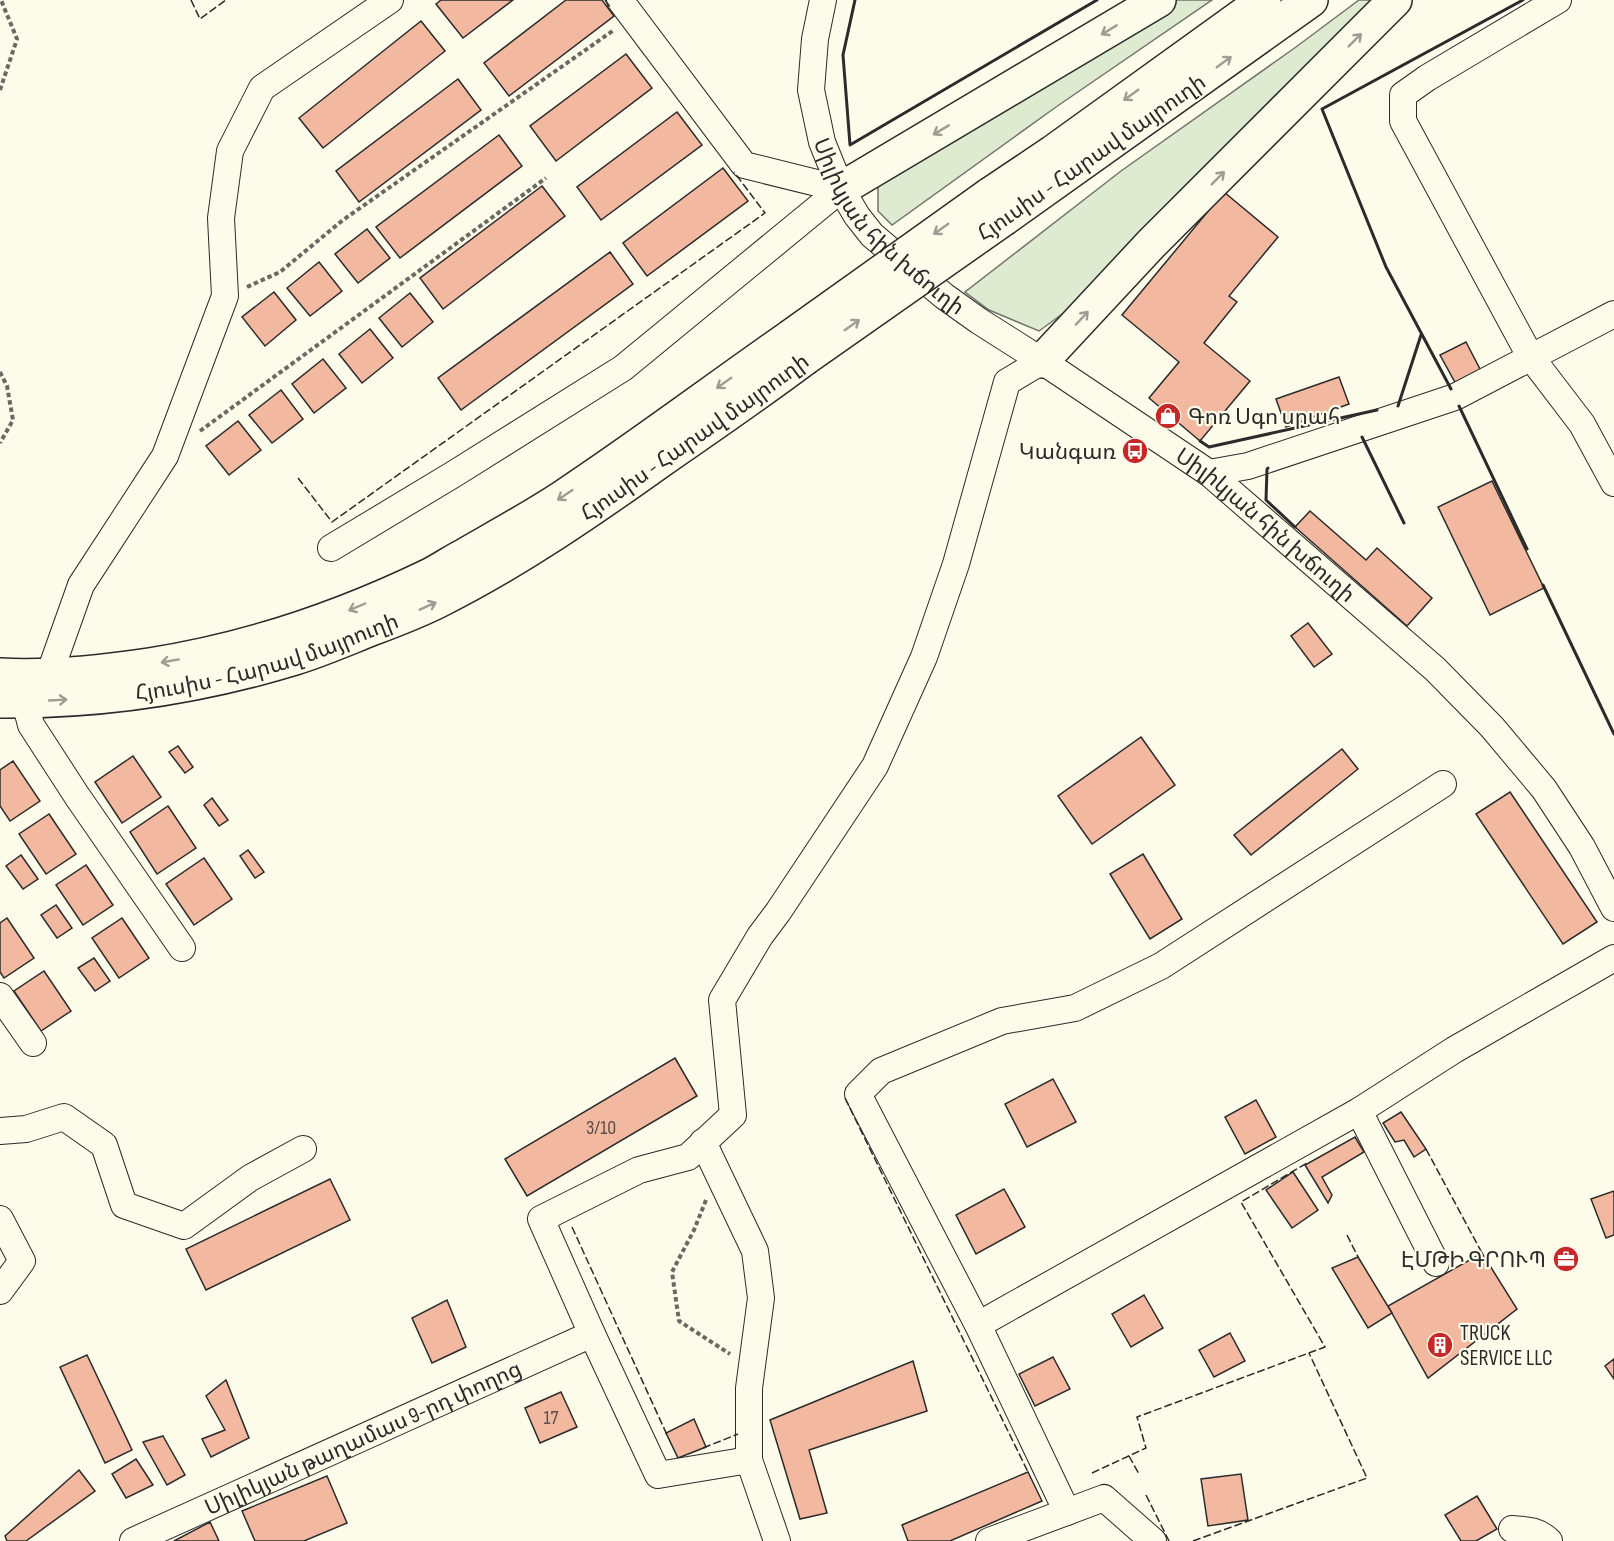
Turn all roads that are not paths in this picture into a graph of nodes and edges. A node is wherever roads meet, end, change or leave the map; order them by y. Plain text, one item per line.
1 (389, 0) edge
2 (620, 0) edge
3 (823, 0) edge
4 (1159, 0) edge
5 (1264, 0) edge
6 (1311, 0) edge
7 (1395, 0) edge
8 (1558, 0) edge
9 (841, 189) junction
10 (997, 207) junction
11 (1614, 314) edge
12 (1530, 356) junction
13 (1042, 361) junction
14 (760, 374) junction
15 (1209, 473) junction
16 (1614, 483) edge
17 (331, 548) dead end
18 (0, 675) edge
19 (49, 675) junction
20 (13, 701) edge
21 (1443, 784) dead end
22 (1612, 900) edge
23 (182, 948) dead end
24 (1614, 958) edge
25 (0, 996) edge
26 (33, 1042) dead end
27 (1359, 1111) junction
28 (0, 1131) edge
29 (703, 1142) junction
30 (303, 1149) dead end
31 (0, 1219) edge
32 (1436, 1263) dead end
33 (0, 1291) edge
34 (978, 1325) junction
35 (592, 1334) junction
36 (750, 1460) junction
37 (1067, 1512) junction
38 (1512, 1530) dead end
39 (133, 1541) edge
40 (777, 1541) edge
41 (989, 1541) edge
42 (1153, 1541) edge
43 (1549, 1541) edge

1 - 19 street
2 - 9 street
3 - 9 street, Սիլիկյան հին խճուղի
4 -> 9 highway
5 -> 10 highway, Հյուսիս - Հարավ մայրուղի
10 -> 6 highway, Հյուսիս - Հարավ մայրուղի
13 -> 7 highway
8 - 12 street
9 - 13 street, Սիլիկյան հին խճուղի
9 - 17 street
10 - 14 highway, Հյուսիս - Հարավ մայրուղի, bridge
11 - 12 street
12 - 15 street
12 - 16 street
13 - 15 street, Սիլիկյան հին խճուղի
13 - 29 street
14 -> 19 highway, Հյուսիս - Հարավ մայրուղի
20 -> 14 highway, Հյուսիս - Հարավ մայրուղի
15 - 22 street, Սիլիկյան հին խճուղի
18 - 19 highway, Հյուսիս - Հարավ մայրուղի
20 - 23 street
21 - 34 street
24 - 27 street
25 - 26 street
27 - 32 street
27 - 34 street
28 - 30 street
29 - 35 street
29 - 36 street
31 - 33 street
34 - 37 street
35 - 36 street
35 - 39 street, Սիլիկյան թաղամաս 9-րդ փողոց
36 - 40 street
37 - 41 street
37 - 42 street
38 - 43 street

